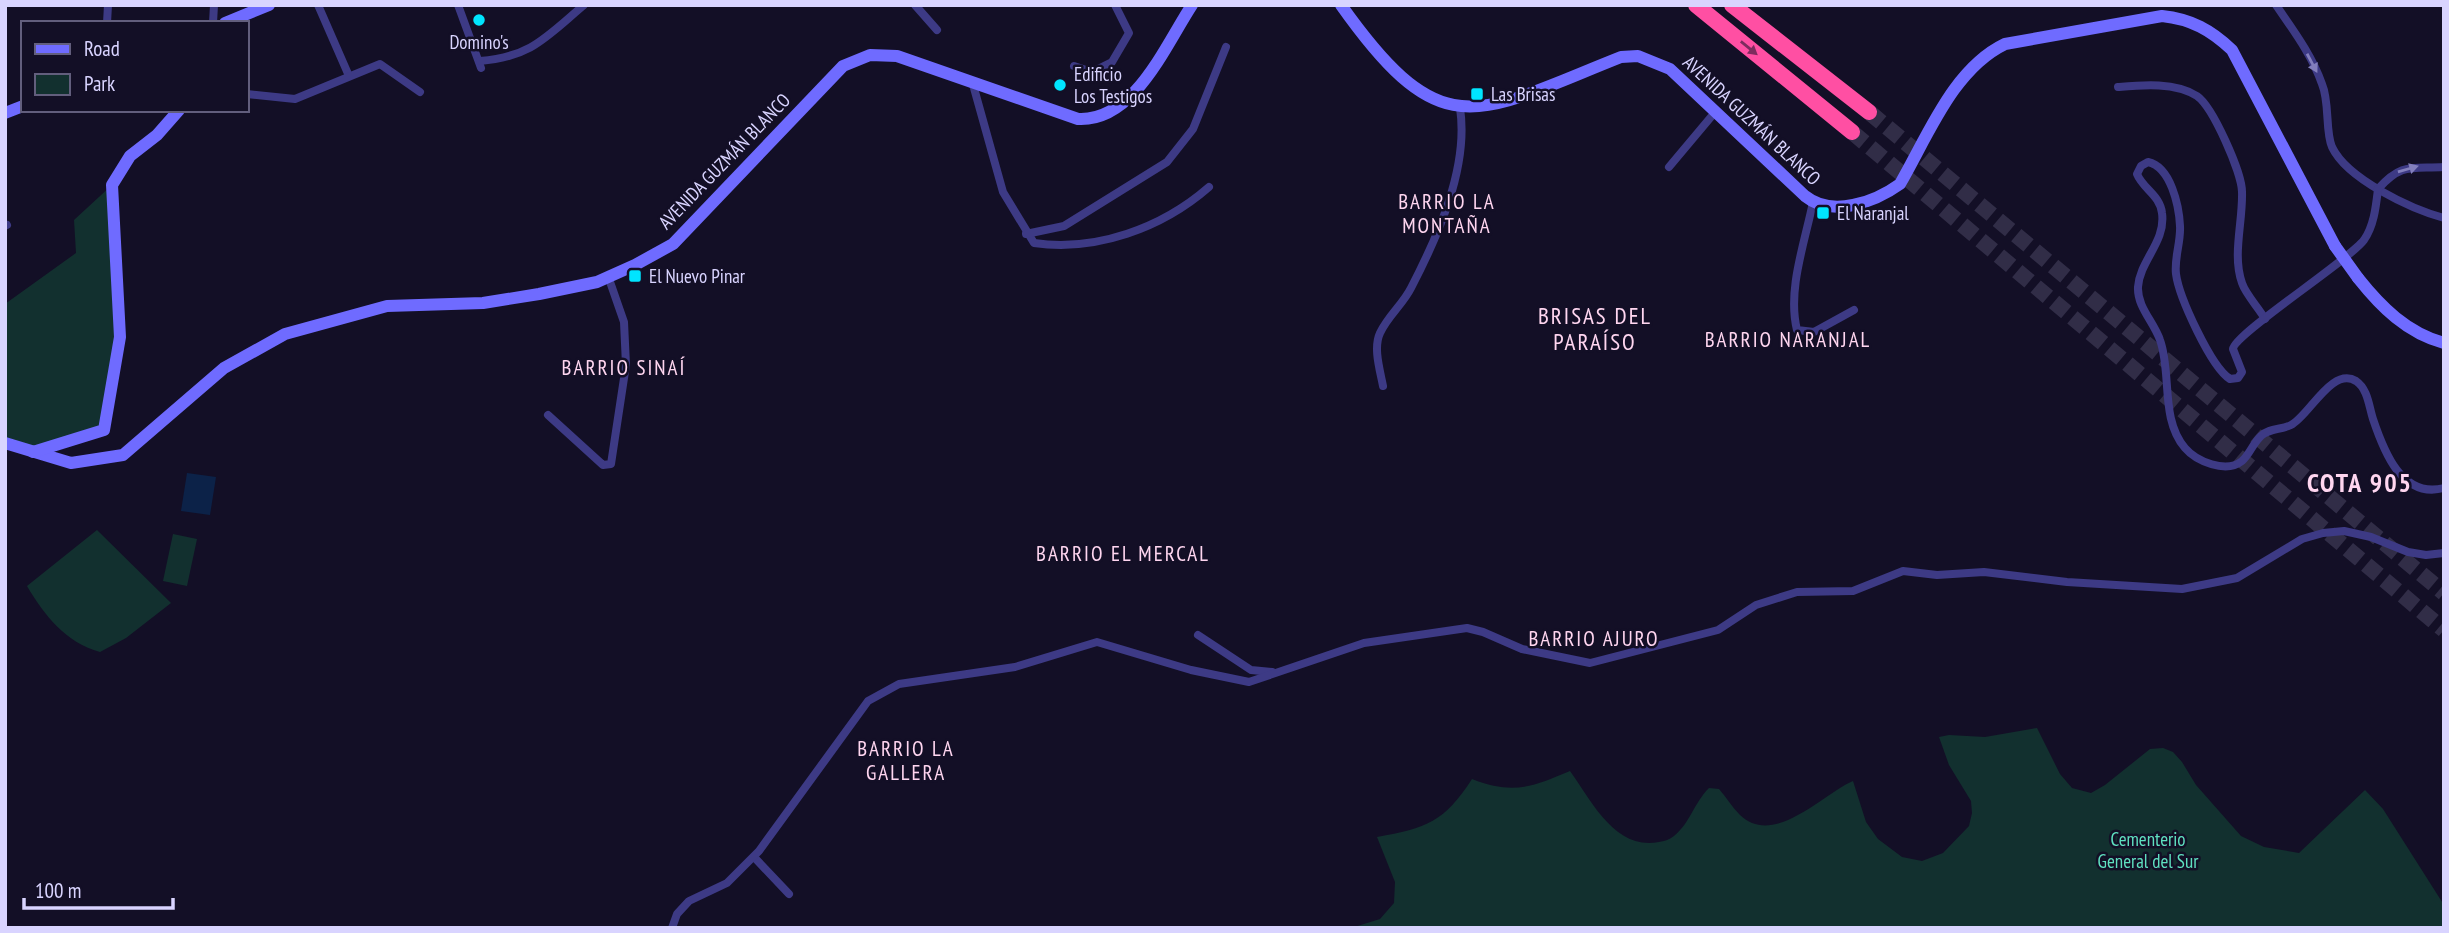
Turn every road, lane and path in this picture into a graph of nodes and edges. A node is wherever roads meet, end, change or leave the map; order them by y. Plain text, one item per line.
1 (269, 5) edge
2 (318, 5) edge
3 (458, 5) edge
4 (584, 5) edge
5 (915, 5) edge
6 (1192, 5) edge
7 (1341, 5) edge
8 (1696, 5) edge
9 (1732, 5) edge
10 (2276, 5) edge
11 (1117, 9) edge
12 (230, 21) edge
13 (937, 30) dead end
14 (1226, 47) dead end
15 (1074, 66) dead end
16 (349, 76) junction
17 (972, 81) junction
18 (2118, 87) dead end
19 (420, 92) dead end
20 (248, 94) edge
21 (1460, 108) junction
22 (1716, 111) junction
23 (177, 112) edge
24 (1869, 112) tunnel mouth
25 (1852, 132) tunnel mouth
26 (1669, 167) dead end
27 (2444, 167) edge
28 (1209, 187) dead end
29 (2378, 189) junction
30 (1813, 202) junction
31 (2444, 218) edge
32 (1026, 234) junction
33 (608, 276) junction
34 (1854, 310) dead end
35 (2265, 319) junction
36 (2444, 343) edge
37 (1382, 386) dead end
38 (548, 415) dead end
39 (5, 443) edge
40 (32, 452) junction
41 (2444, 488) edge
42 (2444, 553) edge
43 (1198, 635) dead end
44 (1302, 666) junction
45 (754, 857) junction
46 (789, 894) dead end
47 (672, 928) edge

1 - 12 street
2 - 16 street
3 - 4 street
5 - 13 street
6 - 17 street, AVENIDA GUZMÁN BLANCO
7 - 21 street, AVENIDA GUZMÁN BLANCO
8 -> 25 highway
9 - 24 highway
10 -> 29 street
11 - 15 street
14 - 32 street
16 - 19 street
16 - 20 street
17 - 32 street
17 - 33 street, AVENIDA GUZMÁN BLANCO
18 - 35 street
21 - 22 street, AVENIDA GUZMÁN BLANCO
21 - 37 street
22 - 26 street
22 - 30 street, AVENIDA GUZMÁN BLANCO
23 - 40 street
29 -> 27 street
28 - 32 street
29 - 31 street
29 - 35 street
30 - 34 street
30 - 36 street, AVENIDA GUZMÁN BLANCO, bridge
33 - 38 street
33 - 40 street, AVENIDA GUZMÁN BLANCO
35 - 41 street
39 - 40 street, AVENIDA GUZMÁN BLANCO
42 - 44 street
43 - 44 street
44 - 45 street
45 - 46 street
45 - 47 street

